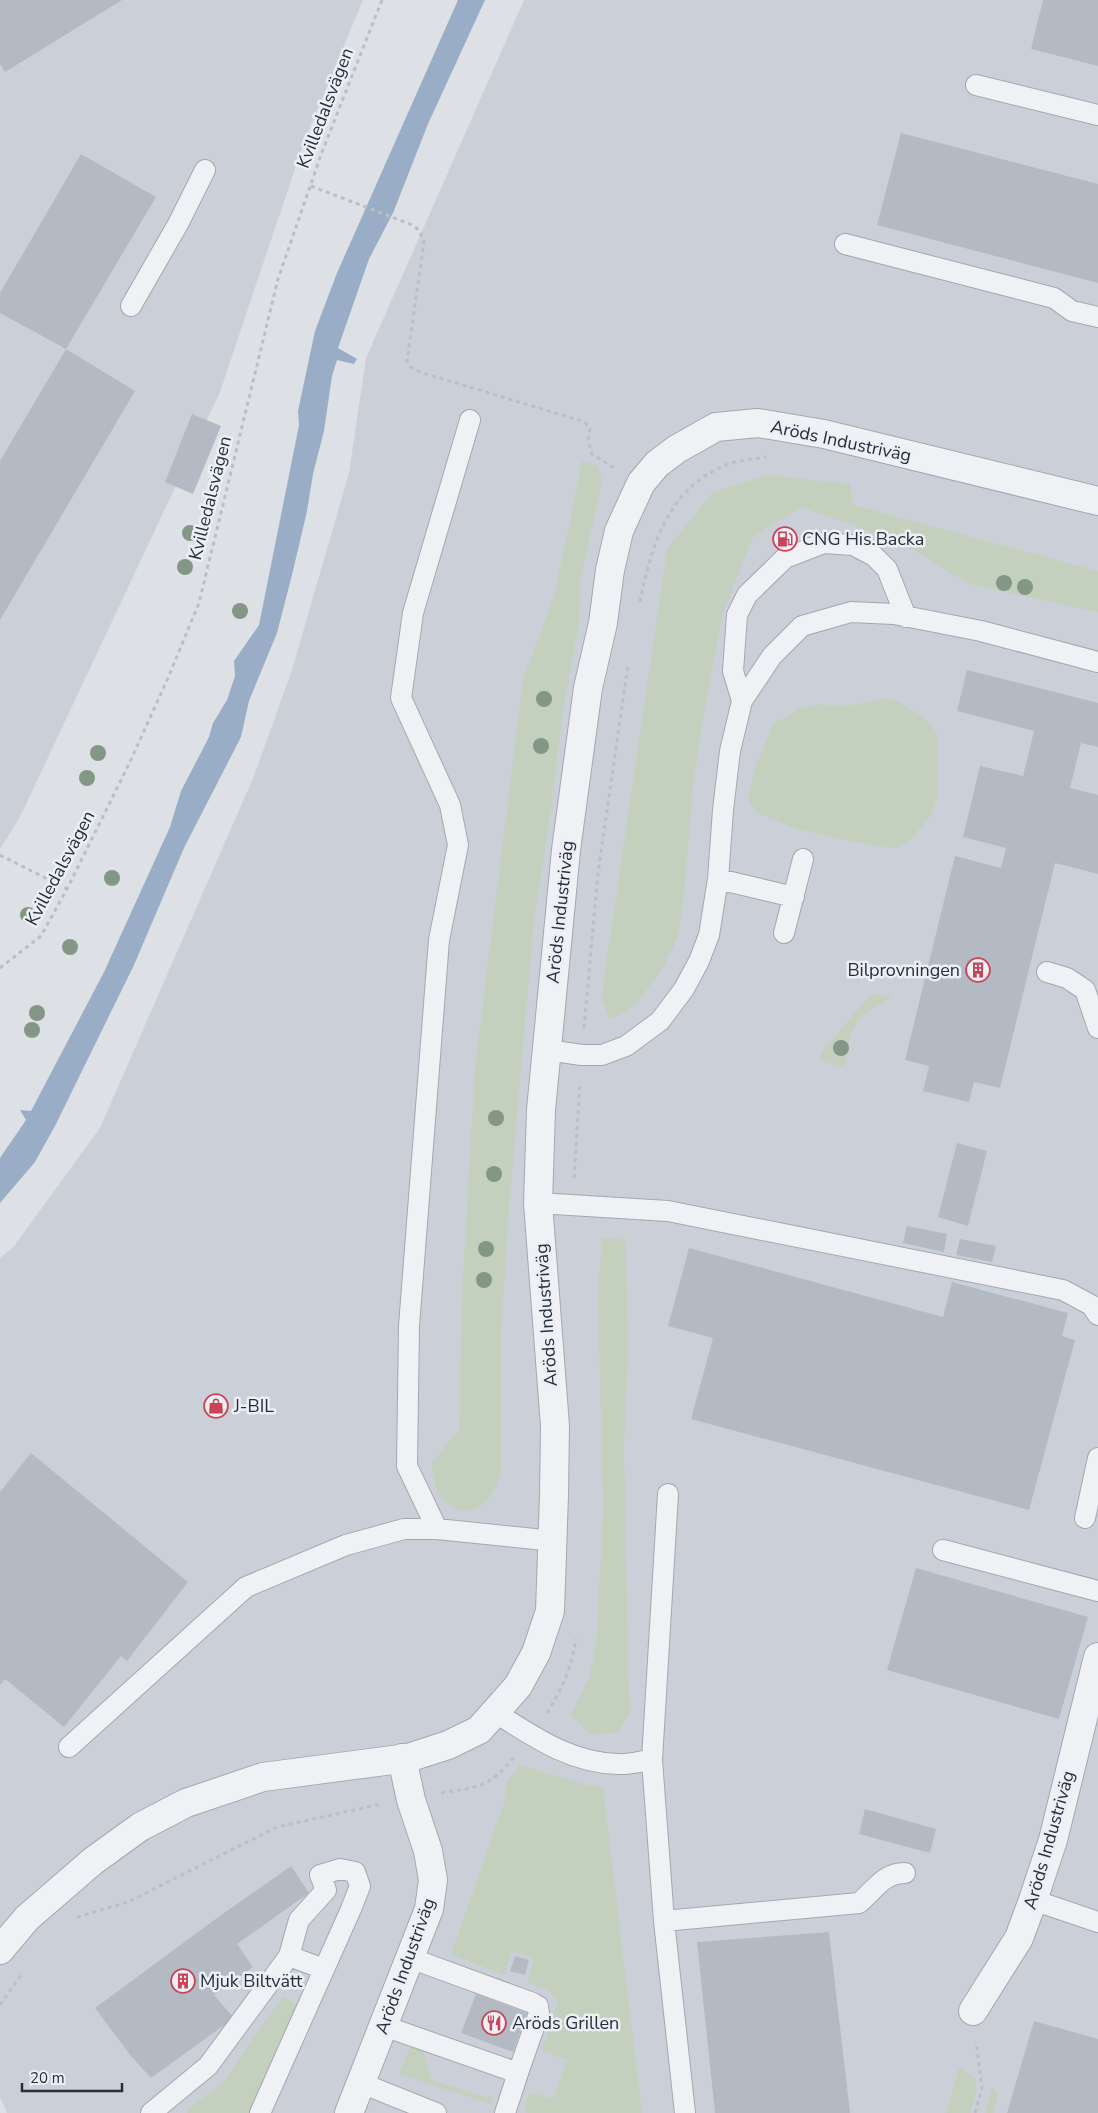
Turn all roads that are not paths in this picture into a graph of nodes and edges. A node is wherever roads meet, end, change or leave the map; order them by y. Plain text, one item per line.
1 (976, 85) dead end
2 (1098, 115) edge
3 (205, 170) dead end
4 (845, 244) dead end
5 (131, 306) dead end
6 (1098, 317) edge
7 (470, 420) dead end
8 (1098, 501) edge
9 (906, 617) junction
10 (1098, 662) edge
11 (742, 702) junction
12 (803, 859) dead end
13 (718, 879) junction
14 (794, 897) junction
15 (784, 933) dead end
16 (1047, 972) dead end
17 (1098, 1028) edge
18 (547, 1050) junction
19 (538, 1203) junction
20 (1098, 1314) edge
21 (1098, 1458) edge
22 (668, 1494) dead end
23 (1085, 1518) dead end
24 (437, 1529) junction
25 (554, 1541) junction
26 (943, 1550) dead end
27 (1098, 1591) edge
28 (1098, 1657) edge
29 (496, 1713) junction
30 (69, 1747) dead end
31 (402, 1758) junction
32 (652, 1760) junction
33 (905, 1873) dead end
34 (1033, 1900) junction
35 (664, 1921) junction
36 (1098, 1922) edge
37 (0, 1950) edge
38 (289, 1956) junction
39 (410, 1958) junction
40 (324, 1969) junction
41 (973, 2011) road end
42 (384, 2026) junction
43 (518, 2073) junction
44 (361, 2083) junction
45 (406, 2108) edge
46 (151, 2113) edge
47 (260, 2113) edge
48 (349, 2113) edge
49 (436, 2113) edge
50 (505, 2113) edge
51 (684, 2113) edge

1 - 2 lane
3 - 5 lane
4 - 6 lane
7 - 24 lane
8 - 18 street, Aröds Industriväg
9 - 10 lane
9 - 11 lane
9 - 11 lane
11 - 13 lane
12 - 14 lane
13 - 14 lane
13 - 18 lane
14 - 15 lane
16 - 17 lane
18 - 19 street, Aröds Industriväg
19 - 20 lane
19 - 25 street, Aröds Industriväg
21 - 23 lane
22 - 32 lane
24 - 25 lane
24 - 30 lane
25 - 29 street, Aröds Industriväg
26 - 27 lane
28 - 34 street, Aröds Industriväg
29 - 31 street, Aröds Industriväg
29 - 32 lane
31 - 37 street, Aröds Industriväg
31 - 39 street, Aröds Industriväg
32 - 35 lane
33 - 35 lane
34 - 36 lane
34 - 41 street, Aröds Industriväg
35 - 51 lane
38 - 40 lane
38 - 40 lane
38 - 46 lane
39 - 42 street, Aröds Industriväg
39 - 43 lane
40 - 47 lane
42 - 43 lane
42 - 44 street, Aröds Industriväg
43 - 50 lane
44 - 45 lane
44 - 48 street, Aröds Industriväg
45 - 49 lane

